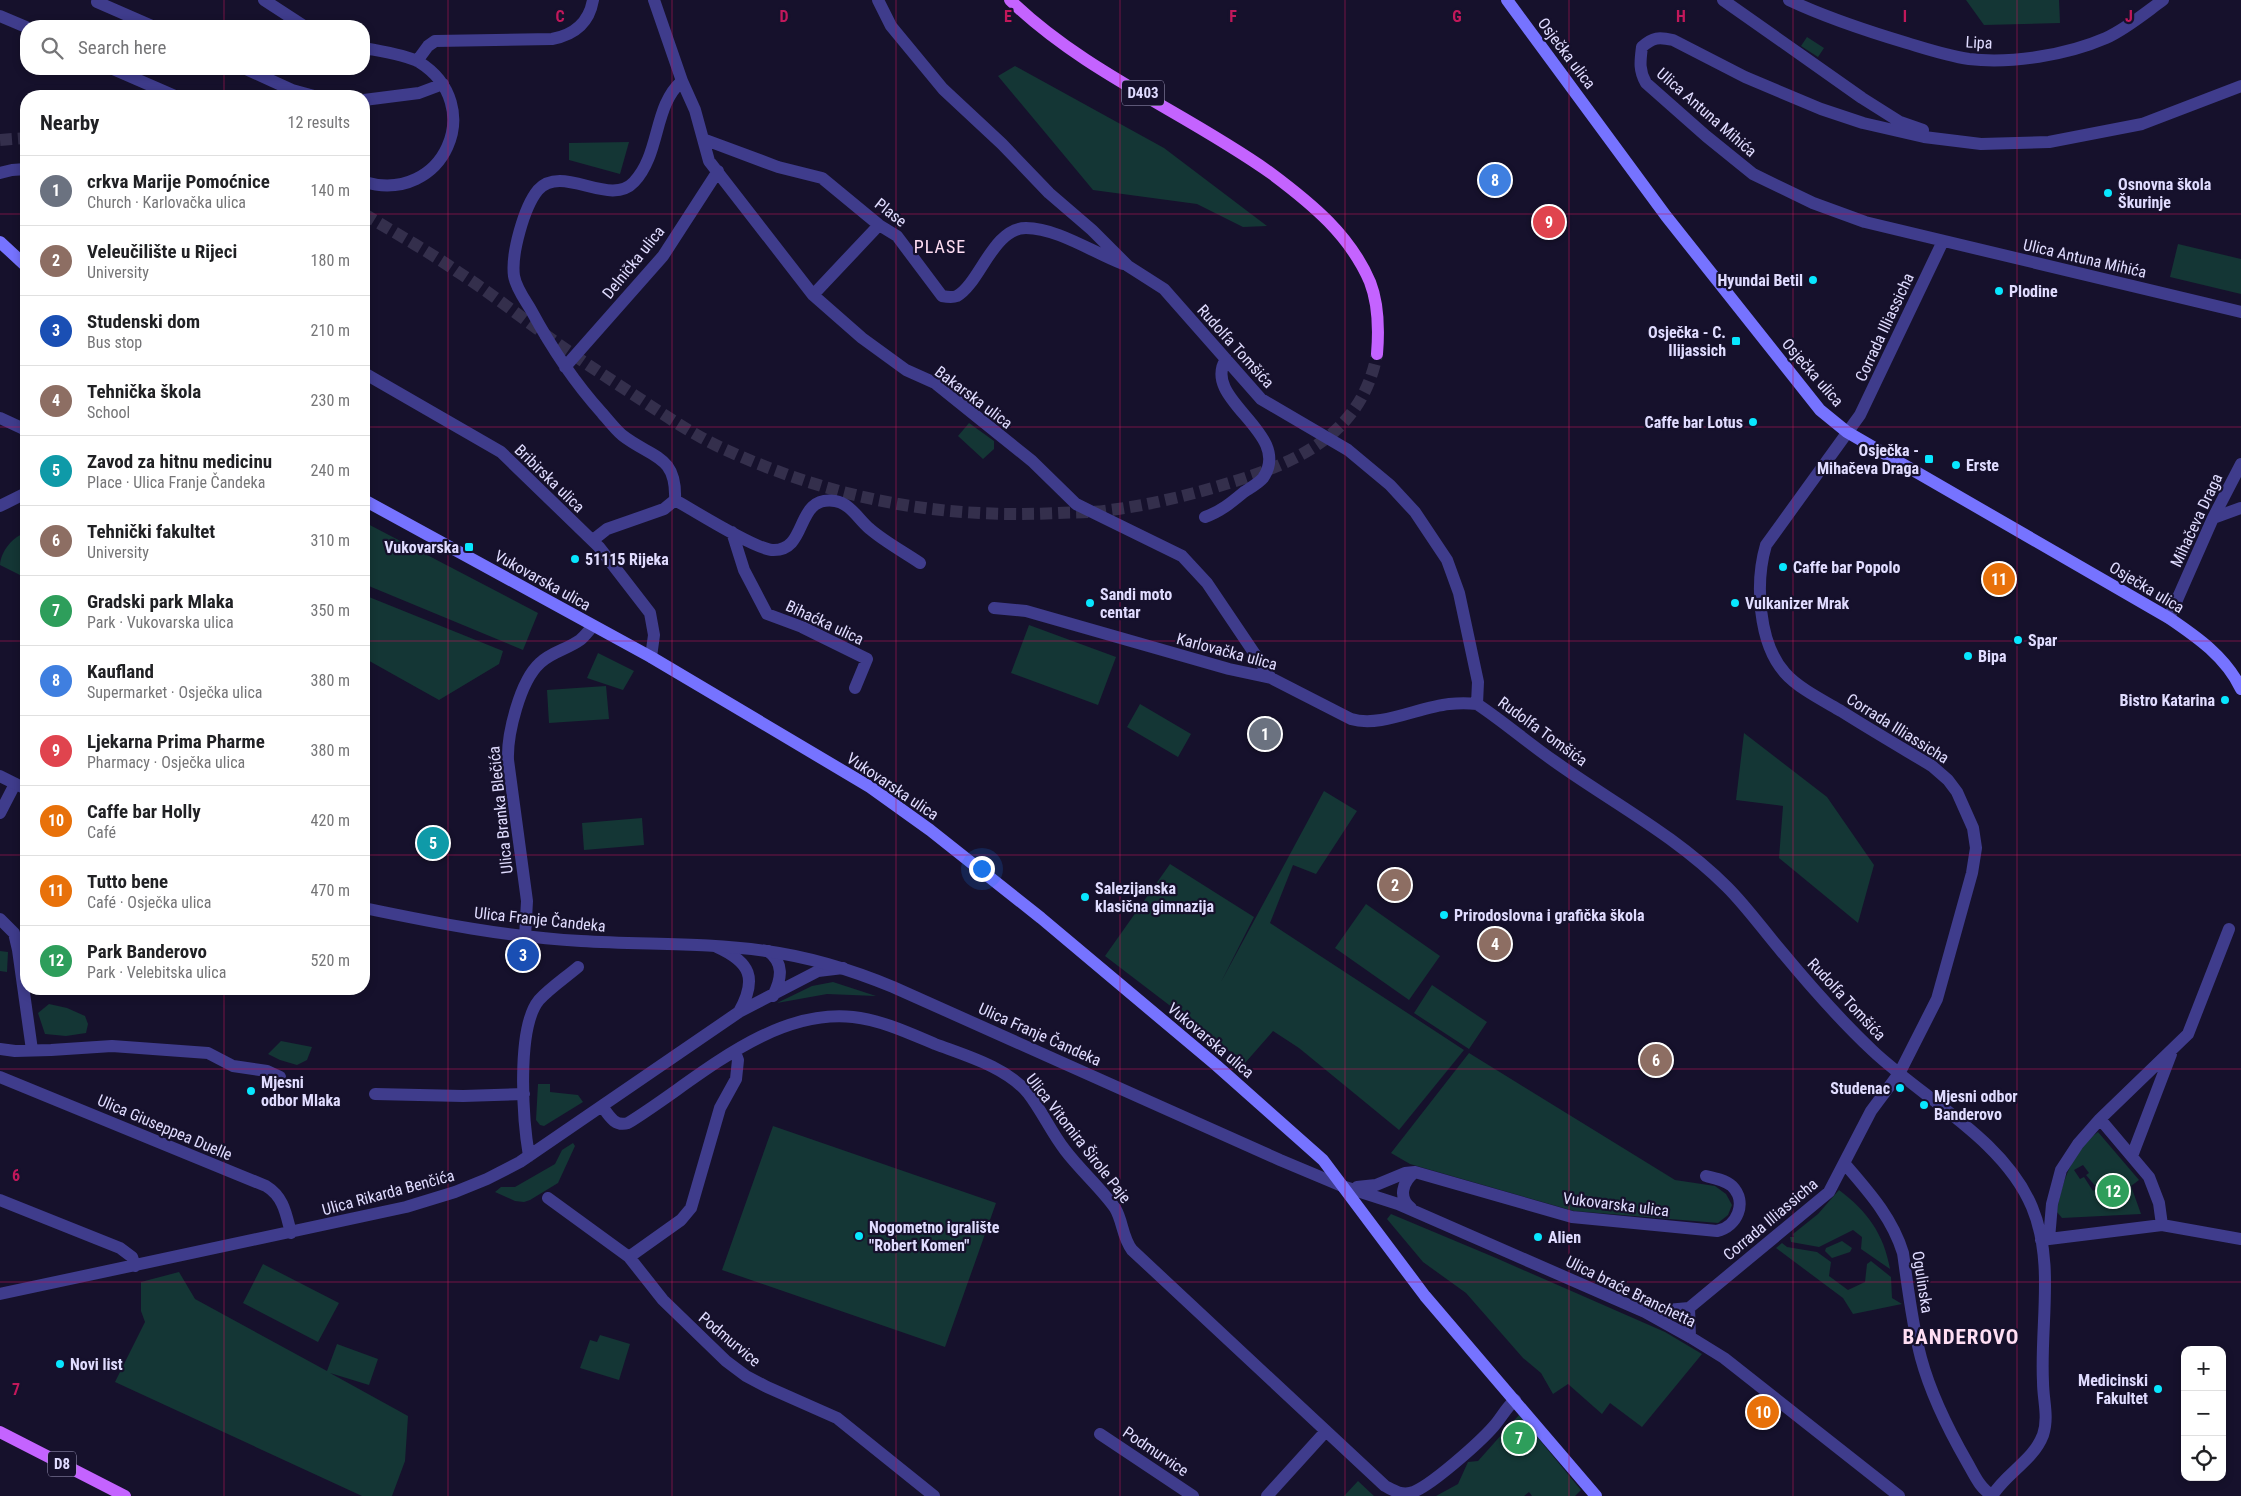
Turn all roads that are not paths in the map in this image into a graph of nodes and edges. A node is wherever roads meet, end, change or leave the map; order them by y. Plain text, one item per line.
1 (264, 0) edge
2 (593, 0) edge
3 (654, 0) edge
4 (878, 0) edge
5 (1010, 0) edge
6 (1507, 0) edge
7 (1723, 0) edge
8 (1790, 0) edge
9 (2163, 0) edge
10 (97, 2) dead end
11 (0, 16) edge
12 (138, 20) edge
13 (295, 20) edge
14 (20, 24) edge
15 (370, 49) edge
16 (417, 61) junction
17 (127, 75) edge
18 (259, 75) edge
19 (682, 81) junction
20 (443, 84) junction
21 (2241, 86) edge
22 (161, 90) edge
23 (292, 90) edge
24 (370, 99) edge
25 (1924, 137) junction
26 (703, 139) junction
27 (20, 170) edge
28 (718, 171) junction
29 (0, 173) edge
30 (370, 183) edge
31 (879, 225) junction
32 (1943, 241) junction
33 (0, 242) edge
34 (20, 260) edge
35 (1128, 266) junction
36 (813, 295) junction
37 (2241, 312) edge
38 (1377, 354) tunnel mouth
39 (1226, 359) junction
40 (565, 367) junction
41 (370, 376) edge
42 (0, 418) edge
43 (20, 427) edge
44 (1846, 432) junction
45 (2241, 464) edge
46 (2237, 484) edge
47 (20, 496) edge
48 (675, 500) junction
49 (370, 503) edge
50 (0, 506) edge
51 (2241, 508) edge
52 (1205, 517) dead end
53 (2213, 518) junction
54 (732, 532) junction
55 (593, 540) junction
56 (920, 563) dead end
57 (994, 608) dead end
58 (2169, 618) junction
59 (593, 626) junction
60 (651, 657) junction
61 (1271, 678) junction
62 (2240, 685) edge
63 (855, 688) dead end
64 (1477, 704) junction
65 (0, 776) edge
66 (20, 786) edge
67 (20, 788) edge
68 (0, 814) edge
69 (370, 909) edge
70 (0, 919) edge
71 (2229, 930) dead end
72 (525, 937) junction
73 (715, 946) junction
74 (768, 951) junction
75 (20, 964) edge
76 (578, 967) dead end
77 (843, 968) junction
78 (24, 995) edge
79 (773, 996) junction
80 (739, 1012) junction
81 (0, 1049) edge
82 (2173, 1049) junction
83 (32, 1050) junction
84 (735, 1052) junction
85 (1900, 1072) junction
86 (0, 1077) edge
87 (280, 1077) dead end
88 (375, 1094) dead end
89 (524, 1094) junction
90 (602, 1106) junction
91 (2100, 1119) junction
92 (528, 1156) junction
93 (2132, 1156) junction
94 (1844, 1163) junction
95 (1415, 1172) junction
96 (1706, 1176) dead end
97 (1342, 1186) junction
98 (548, 1198) dead end
99 (0, 1200) edge
100 (1415, 1211) junction
101 (2162, 1225) junction
102 (291, 1233) junction
103 (2241, 1239) edge
104 (2045, 1240) junction
105 (629, 1257) junction
106 (135, 1266) junction
107 (0, 1294) edge
108 (1689, 1308) junction
109 (1645, 1312) junction
110 (1690, 1337) junction
111 (1516, 1400) junction
112 (1326, 1431) junction
113 (0, 1432) edge
114 (1100, 1434) dead end
115 (125, 1496) edge
116 (934, 1496) edge
117 (1193, 1496) edge
118 (1267, 1496) edge
119 (1596, 1496) edge
120 (1899, 1496) edge
121 (1992, 1496) edge

1 - 13 street
2 - 16 street
3 - 19 street, Bakarska ulica
4 - 35 street, Rudolfa Tomšića
5 - 38 main road, D403
6 - 44 main road, Osječka ulica
7 - 25 street
8 - 9 street, Lipa
10 - 12 street
11 - 14 street
15 - 16 street
16 - 20 street
17 - 22 street
18 - 23 street
19 - 26 street, Bakarska ulica
19 - 40 street
20 - 24 street
20 - 30 street
21 - 25 street, Ulica Antuna Mihića
25 - 32 street, Ulica Antuna Mihića
26 - 28 street, Bakarska ulica
26 - 31 street, Plase
27 - 29 street
28 - 36 street, Bakarska ulica
28 - 40 street, Delnička ulica
31 - 35 street, Plase
31 - 36 street
32 - 37 street, Ulica Antuna Mihića
32 - 44 street, Corrada Illiassicha
33 - 34 main road
35 - 39 street, Rudolfa Tomšića
36 - 61 street, Bakarska ulica
39 - 52 street
39 - 64 street, Rudolfa Tomšića
40 - 48 street
41 - 55 street, Bribirska ulica
42 - 43 street
44 - 58 main road, Osječka ulica
44 - 85 street, Corrada Illiassicha
45 - 46 street, Mihačeva Draga
46 - 53 street, Mihačeva Draga
47 - 50 street
48 - 54 street
48 - 55 street
49 - 59 main road, Vukovarska ulica
51 - 53 street
53 - 58 street, Mihačeva Draga
54 - 56 street
54 - 63 street, Bihaćka ulica
55 - 60 street, Bribirska ulica
57 - 61 street, Karlovačka ulica
58 - 62 main road, Osječka ulica
59 - 60 main road, Vukovarska ulica
59 - 72 street, Ulica Branka Blečića
60 - 97 main road, Vukovarska ulica
61 - 64 street, Karlovačka ulica
64 - 85 street, Rudolfa Tomšića
65 - 66 street
67 - 68 street
69 - 72 street, Ulica Franje Čandeka
70 - 75 street
71 - 82 street
72 - 73 street, Ulica Franje Čandeka
73 - 74 street, Ulica Franje Čandeka
73 - 80 street, Ulica Franje Čandeka
74 - 77 street, Ulica Franje Čandeka
74 - 79 street
76 - 89 street
77 - 79 street, Ulica Rikarda Benčića
77 - 97 street, Ulica Franje Čandeka
78 - 83 street
79 - 80 street, Ulica Rikarda Benčića
80 - 90 street, Ulica Rikarda Benčića
81 - 83 street
82 - 91 street
82 - 93 street
83 - 87 street
84 - 90 street, Ulica Vitomira Širole Paje
84 - 105 street
84 - 112 street, Ulica Vitomira Širole Paje
85 - 94 street, Corrada Illiassicha
85 - 104 street, Rudolfa Tomšića
86 - 102 street, Ulica Giuseppea Duelle
88 - 89 street
89 - 92 street
90 - 92 street, Ulica Rikarda Benčića
91 - 93 street
91 - 104 street
92 - 102 street, Ulica Rikarda Benčića
93 - 101 street
94 - 108 street, Corrada Illiassicha
94 - 121 street, Ogulinska
95 - 96 street, Vukovarska ulica
95 - 97 street
95 - 100 street
97 - 100 street, Ulica braće Branchetta
97 - 111 main road, Vukovarska ulica
98 - 105 street, Podmurvice
99 - 106 street
100 - 109 street, Ulica braće Branchetta
101 - 103 street
101 - 104 street
102 - 106 street, Ulica Rikarda Benčića
104 - 121 street, Rudolfa Tomšića
105 - 116 street, Podmurvice
106 - 107 street, Ulica Rikarda Benčića
108 - 109 street
108 - 110 street
109 - 110 street, Ulica braće Branchetta
110 - 120 street, Ulica braće Branchetta
111 - 112 street, Ulica Vitomira Širole Paje
111 - 119 main road, Vukovarska ulica
112 - 118 street
113 - 115 main road, D8
114 - 117 street, Podmurvice

